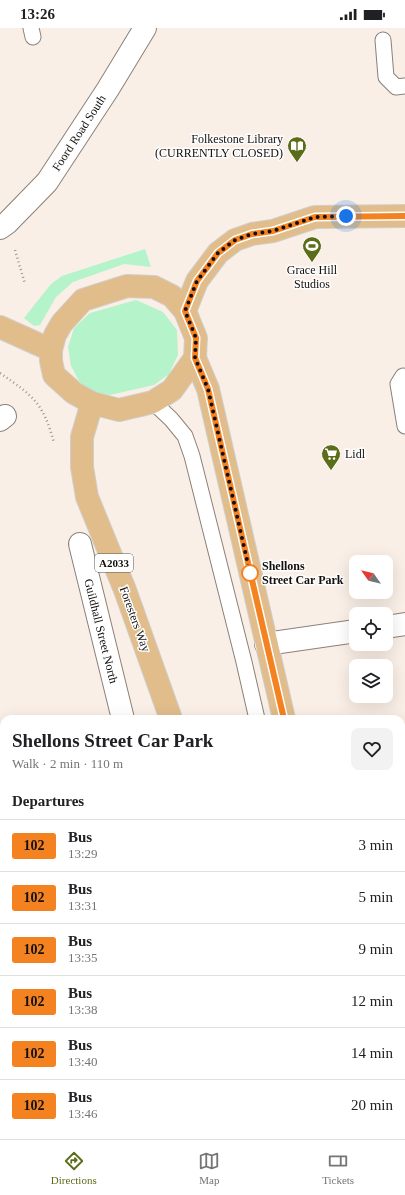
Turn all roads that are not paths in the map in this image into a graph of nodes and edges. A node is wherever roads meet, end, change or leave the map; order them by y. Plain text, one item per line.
1 (145, 28) edge
2 (383, 40) dead end
3 (405, 86) edge
4 (405, 216) edge
5 (3, 225) edge
6 (185, 311) junction
7 (0, 327) edge
8 (51, 350) junction
9 (195, 358) junction
10 (403, 376) dead end
11 (152, 402) junction
12 (92, 403) junction
13 (405, 426) edge
14 (80, 544) dead end
15 (405, 624) edge
16 (393, 626) edge
17 (349, 633) edge
18 (266, 644) junction
19 (122, 715) edge
20 (170, 715) edge
21 (256, 715) edge
22 (283, 715) edge

1 - 5 street, Foord Road South
2 - 3 lane
4 - 6 main road
6 - 8 main road
6 - 9 main road
7 - 8 main road
8 - 12 main road
9 - 11 main road
9 - 18 main road
10 - 13 lane
11 - 12 main road
11 - 21 lane
12 - 20 main road, Foresters Way / A2033
14 - 19 street, Guildhall Street North
15 - 16 street
17 - 18 street
18 - 22 main road

